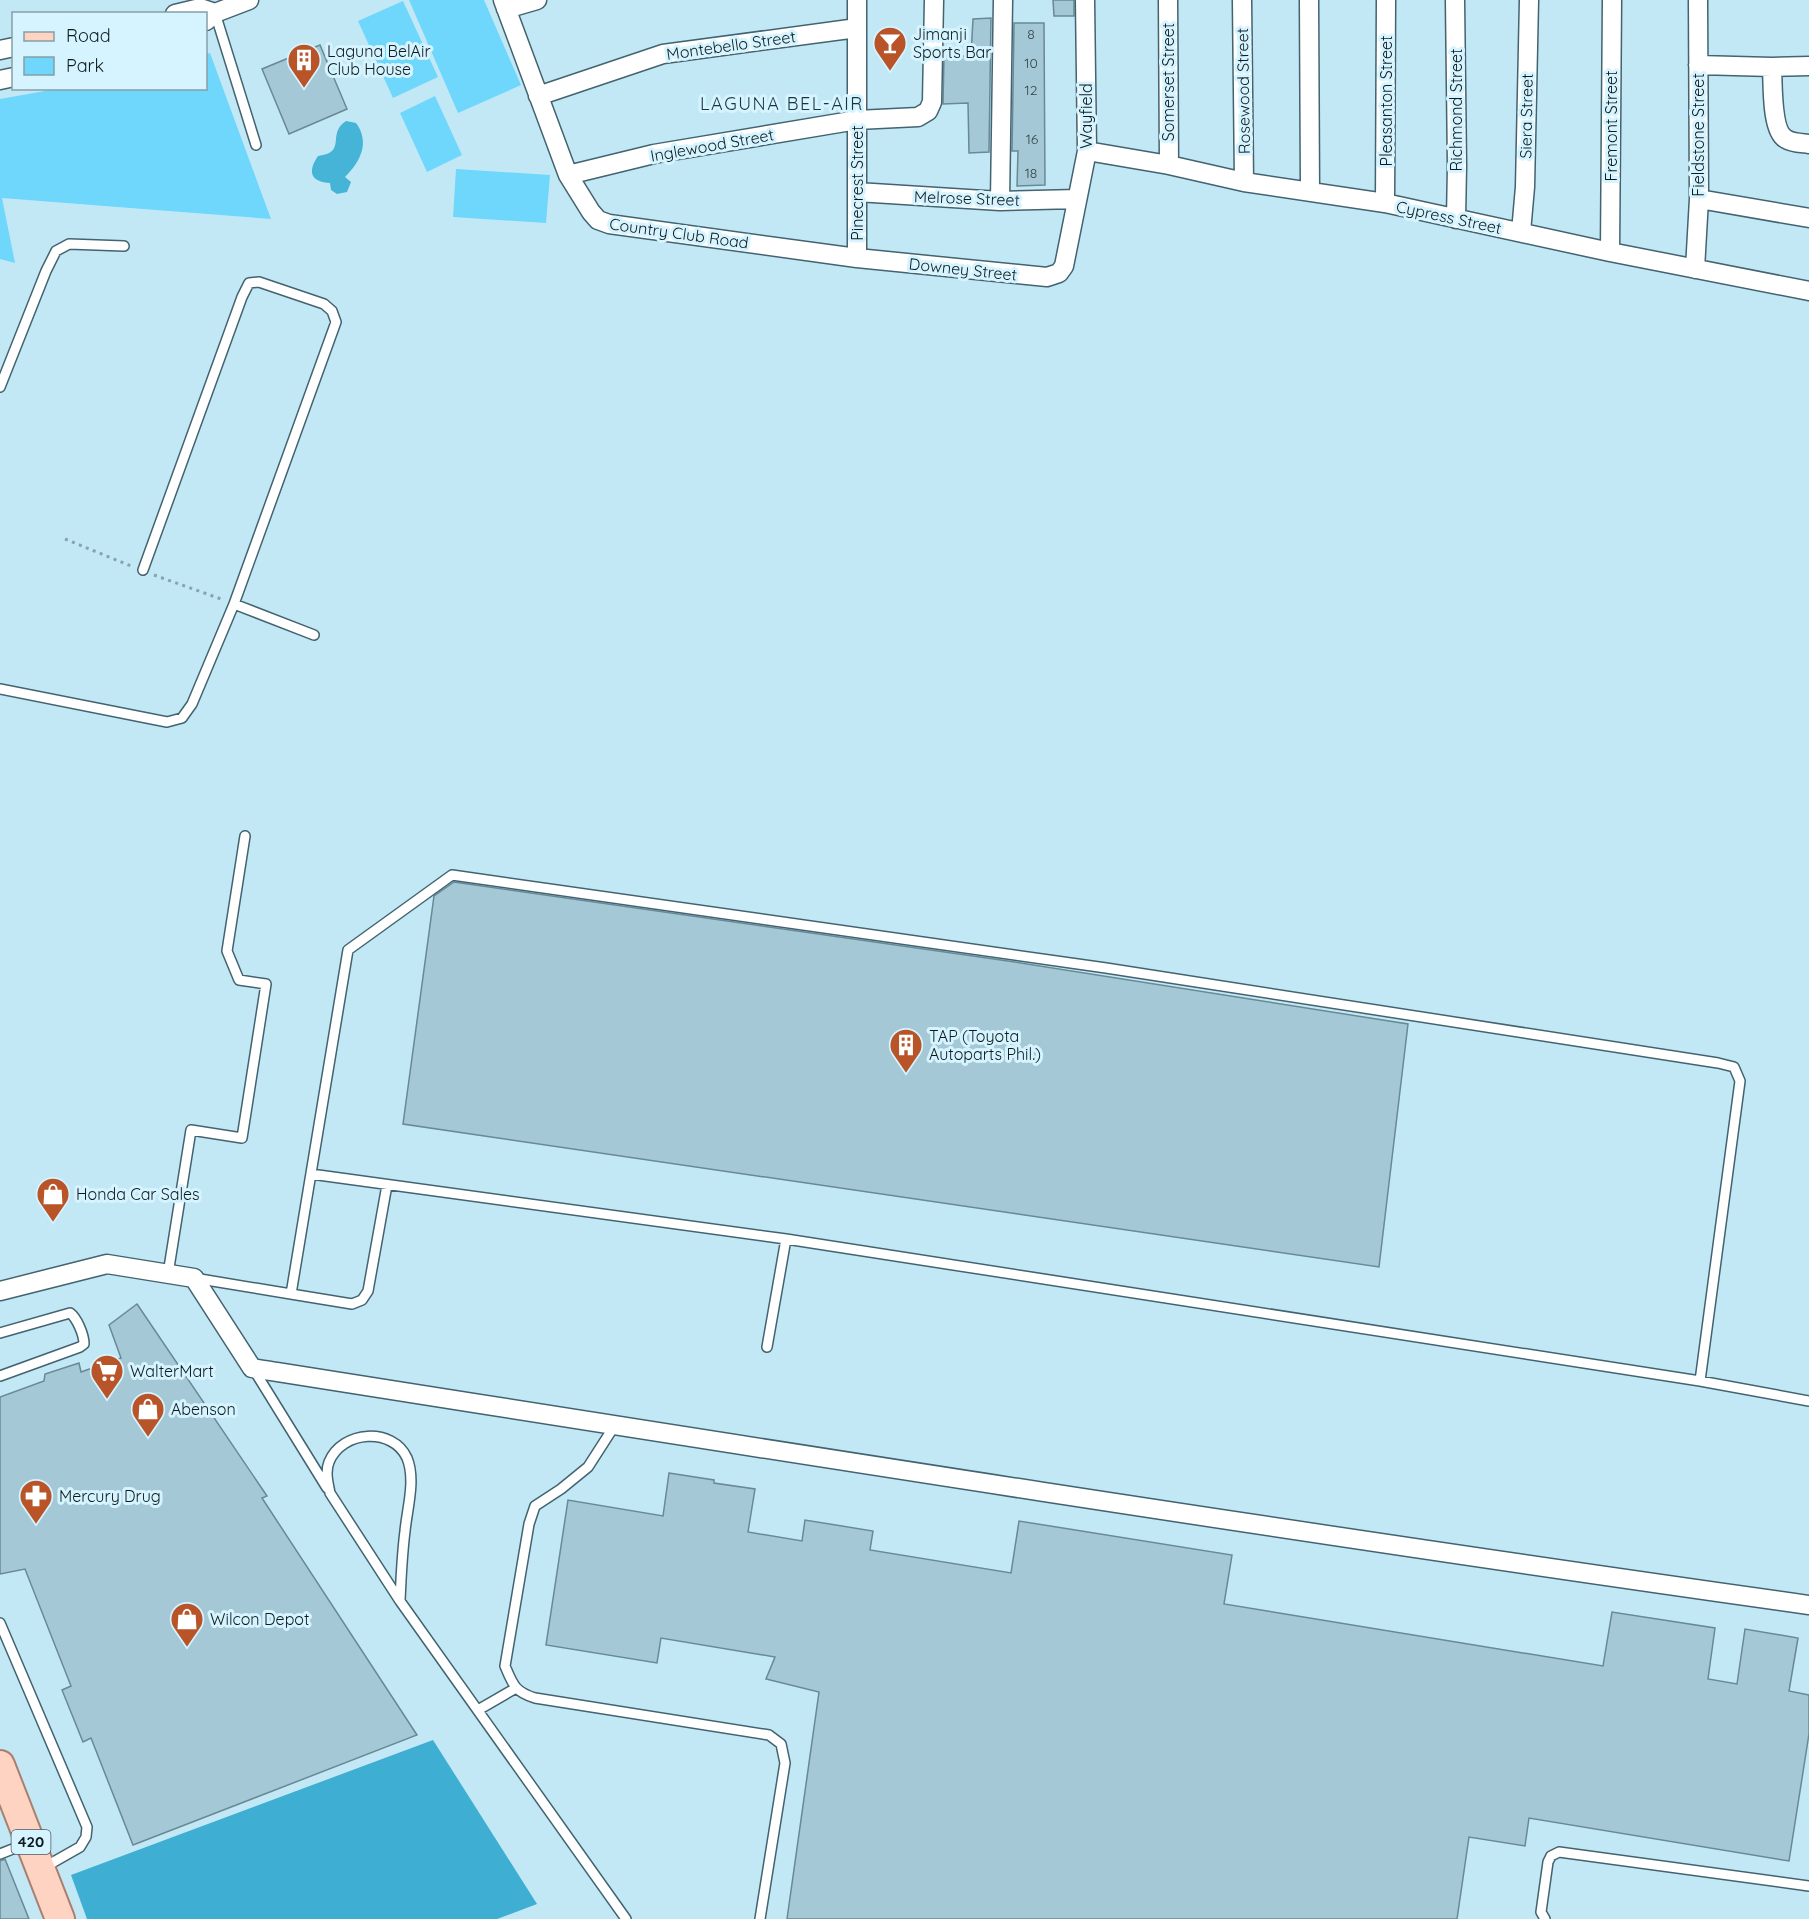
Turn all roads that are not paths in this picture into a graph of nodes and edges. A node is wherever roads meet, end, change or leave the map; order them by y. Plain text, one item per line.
1 (249, 0) edge
2 (537, 0) edge
3 (857, 0) edge
4 (934, 0) edge
5 (1003, 0) edge
6 (1085, 0) edge
7 (1168, 0) edge
8 (1242, 0) edge
9 (1309, 0) edge
10 (1386, 0) edge
11 (1455, 0) edge
12 (1529, 0) edge
13 (1612, 0) edge
14 (1698, 0) edge
15 (504, 4) edge
16 (183, 12) edge
17 (204, 12) edge
18 (210, 17) edge
19 (857, 28) junction
20 (1698, 65) junction
21 (1809, 66) edge
22 (1772, 67) junction
23 (538, 96) junction
24 (857, 120) junction
25 (1809, 144) edge
26 (256, 145) dead end
27 (1087, 151) junction
28 (1169, 165) junction
29 (568, 175) junction
30 (1244, 182) junction
31 (1310, 191) junction
32 (857, 192) junction
33 (1699, 199) junction
34 (1077, 200) junction
35 (1000, 201) junction
36 (1385, 203) junction
37 (1809, 218) edge
38 (1456, 219) junction
39 (1521, 232) junction
40 (124, 246) dead end
41 (1610, 252) junction
42 (857, 258) junction
43 (1064, 266) joint
44 (1695, 269) junction
45 (1809, 291) edge
46 (0, 387) edge
47 (143, 570) dead end
48 (234, 604) junction
49 (314, 635) dead end
50 (0, 689) edge
51 (245, 836) dead end
52 (311, 1174) junction
53 (387, 1185) junction
54 (786, 1239) junction
55 (168, 1274) junction
56 (194, 1278) junction
57 (0, 1291) edge
58 (291, 1294) junction
59 (0, 1333) edge
60 (767, 1347) dead end
61 (252, 1368) junction
62 (0, 1376) edge
63 (1700, 1381) junction
64 (1809, 1401) edge
65 (615, 1425) junction
66 (330, 1493) junction
67 (400, 1601) junction
68 (1809, 1605) edge
69 (0, 1623) edge
70 (516, 1688) junction
71 (478, 1710) junction
72 (0, 1765) edge
73 (30, 1842) junction
74 (0, 1854) edge
75 (41, 1869) junction
76 (1809, 1886) edge
77 (60, 1919) edge
78 (626, 1919) edge
79 (760, 1919) edge
80 (1545, 1919) edge

1 - 18 street
2 - 15 street
3 - 19 street, Pinecrest Street
4 - 24 street, Inglewood Street
5 - 35 street
6 - 27 street, Wayfield
7 - 28 street, Somerset Street
8 - 30 street, Rosewood Street
9 - 31 street
10 - 36 street, Pleasanton Street
11 - 38 street, Richmond Street
12 - 39 street, Siera Street
13 - 41 street, Fremont Street
14 - 20 street, Fieldstone Street
15 - 23 street, Country Club Road
16 - 17 street
18 - 26 lane
19 - 23 street, Montebello Street
19 - 24 street, Pinecrest Street
20 - 22 street
20 - 33 street, Fieldstone Street
21 - 22 street
22 - 25 street
23 - 29 street, Country Club Road
24 - 29 street, Inglewood Street
24 - 32 street, Pinecrest Street
27 - 28 street, Cypress Street
27 - 34 street, Wayfield
28 - 30 street, Cypress Street
29 - 42 street, Country Club Road
30 - 31 street, Cypress Street
31 - 36 street, Cypress Street
32 - 35 street, Melrose Street
32 - 42 street, Pinecrest Street
33 - 37 street
33 - 44 street, Fieldstone Street
34 - 35 street, Melrose Street
34 - 43 street, Wayfield
36 - 38 street, Cypress Street
38 - 39 street, Cypress Street
39 - 41 street, Cypress Street
40 - 46 lane
41 - 44 street, Cypress Street
42 - 43 street, Downey Street
44 - 45 street, Cypress Street
47 - 48 lane
48 - 49 lane
48 - 50 lane
51 - 55 lane
52 - 53 lane
52 - 58 lane
52 - 63 lane
53 - 54 lane
53 - 58 lane
54 - 60 lane
54 - 63 lane
55 - 56 street
55 - 57 street
56 - 58 lane
56 - 61 street
59 - 62 lane
61 - 65 street
61 - 66 lane
63 - 64 lane
65 - 68 street
65 - 70 lane
66 - 67 lane
66 - 67 lane
67 - 71 lane
69 - 75 lane
70 - 71 lane
70 - 79 lane
71 - 78 lane
72 - 73 main road, 420
73 - 74 lane
73 - 75 main road, 420
75 - 77 main road, 420
76 - 80 lane

